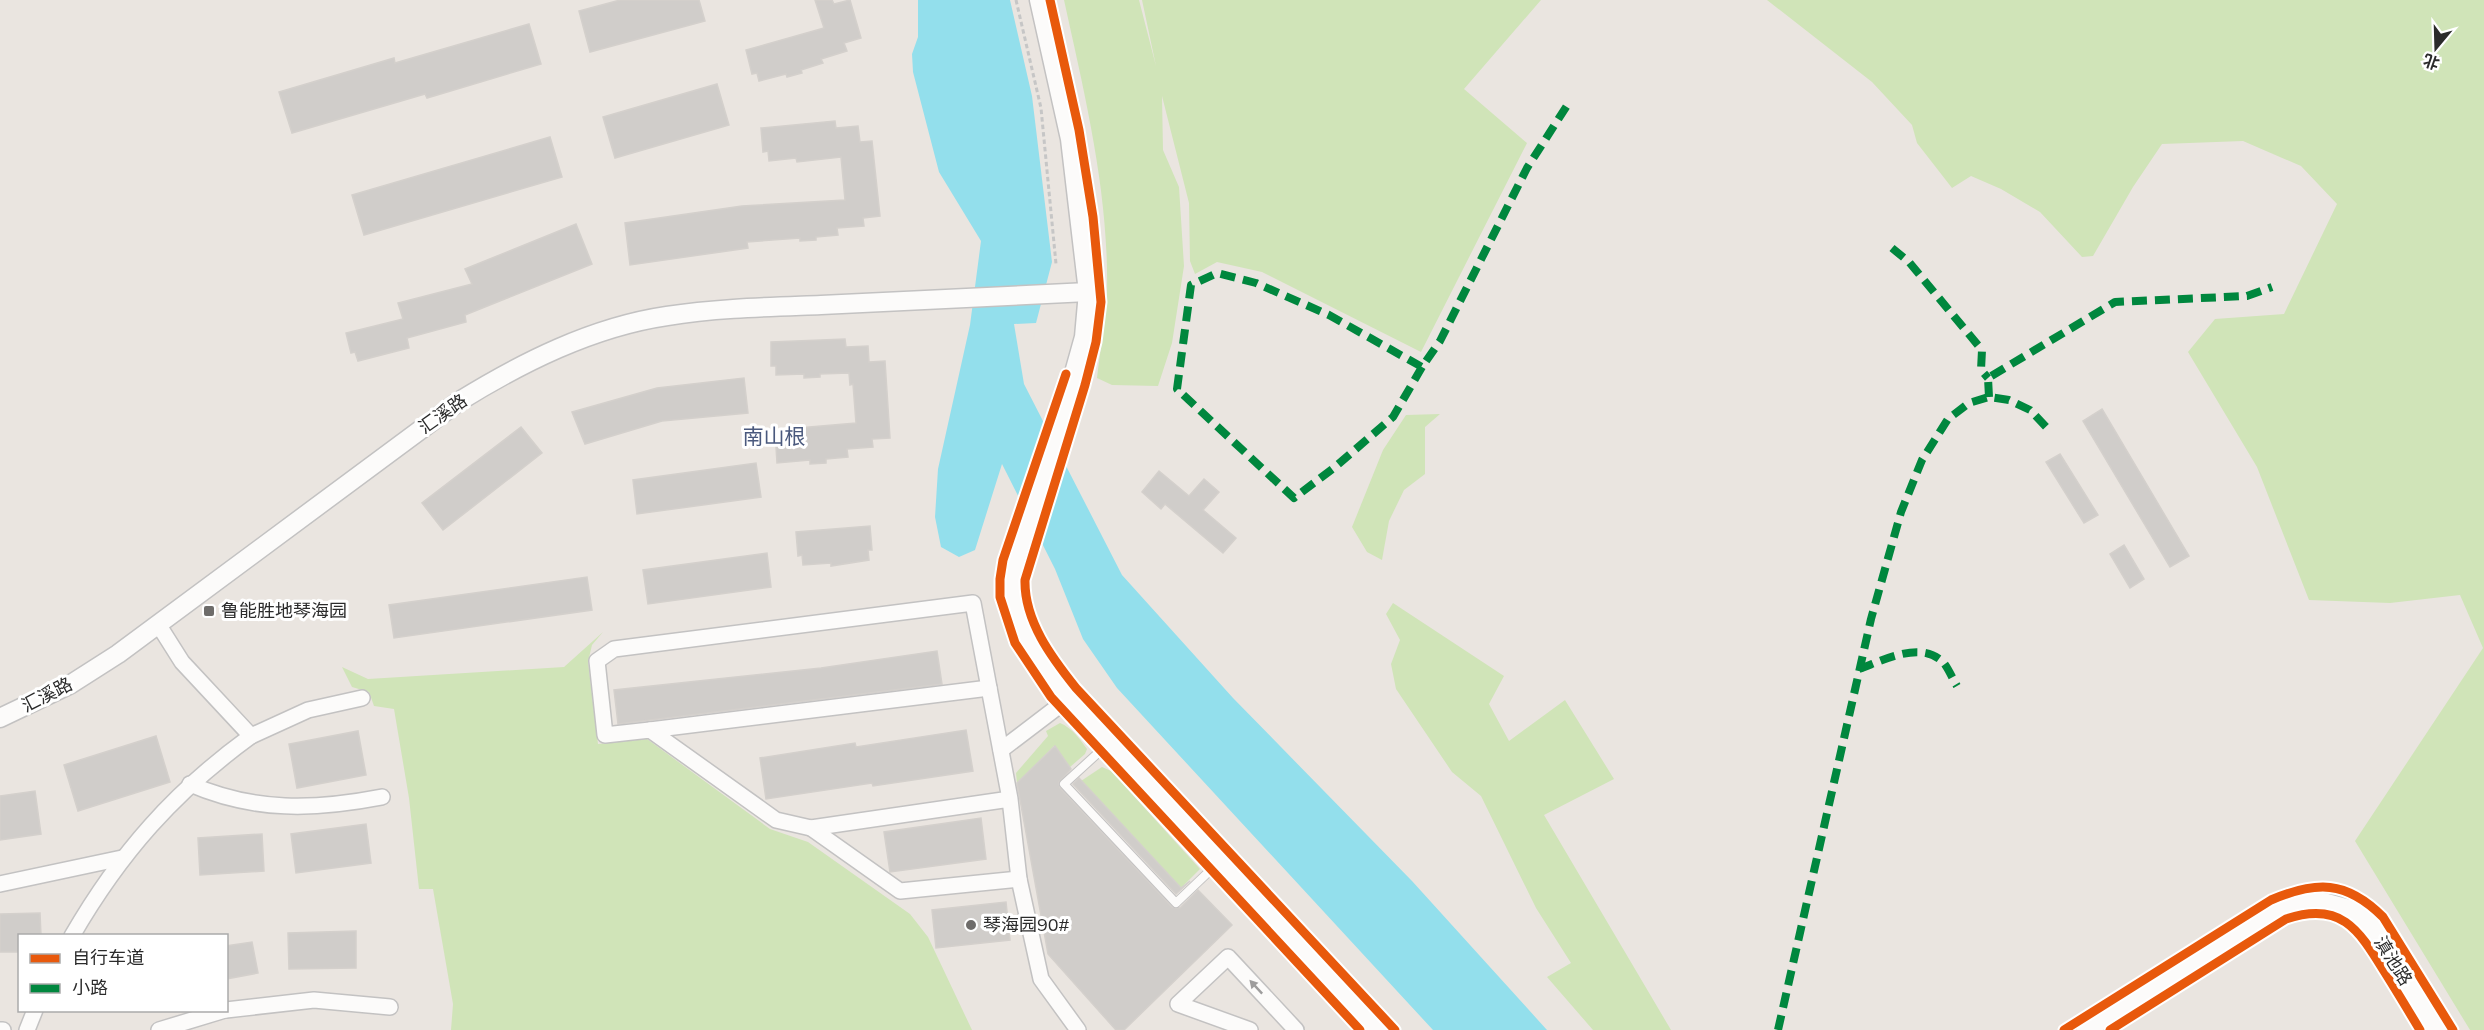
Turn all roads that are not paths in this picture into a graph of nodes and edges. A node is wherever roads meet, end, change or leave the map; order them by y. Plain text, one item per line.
1 (1039, 0) edge
2 (1088, 292) junction
3 (158, 624) junction
4 (989, 688) junction
5 (362, 698) dead end
6 (1068, 699) junction
7 (0, 718) edge
8 (650, 730) junction
9 (251, 736) junction
10 (1109, 743) junction
11 (1001, 750) junction
12 (190, 784) junction
13 (382, 797) dead end
14 (1010, 799) junction
15 (811, 828) junction
16 (122, 858) junction
17 (1220, 861) junction
18 (1019, 879) junction
19 (0, 884) edge
20 (73, 934) edge
21 (390, 1007) dead end
22 (228, 1010) edge
23 (35, 1012) edge
24 (217, 1012) edge
25 (27, 1030) edge
26 (159, 1030) edge
27 (1078, 1030) edge
28 (1250, 1030) edge
29 (1296, 1030) edge
30 (1378, 1030) edge
31 (2086, 1030) edge
32 (2436, 1030) edge

1 - 2 street
2 - 3 street, 汇溪路
2 - 6 street
3 - 7 street, 汇溪路
3 - 9 street
4 - 8 street
4 - 8 street
4 - 11 street
5 - 9 street
6 - 10 street
6 - 11 street
8 - 15 street
9 - 12 street
10 - 17 street
10 - 17 lane
11 - 14 street
12 - 13 street
12 - 16 street
14 - 15 street
14 - 18 street
15 - 18 street
16 - 19 street
16 - 20 street
17 - 30 street
18 - 27 street
21 - 22 street
23 - 25 street
24 - 26 street
29 -> 28 street
31 - 32 street, 滇池路

